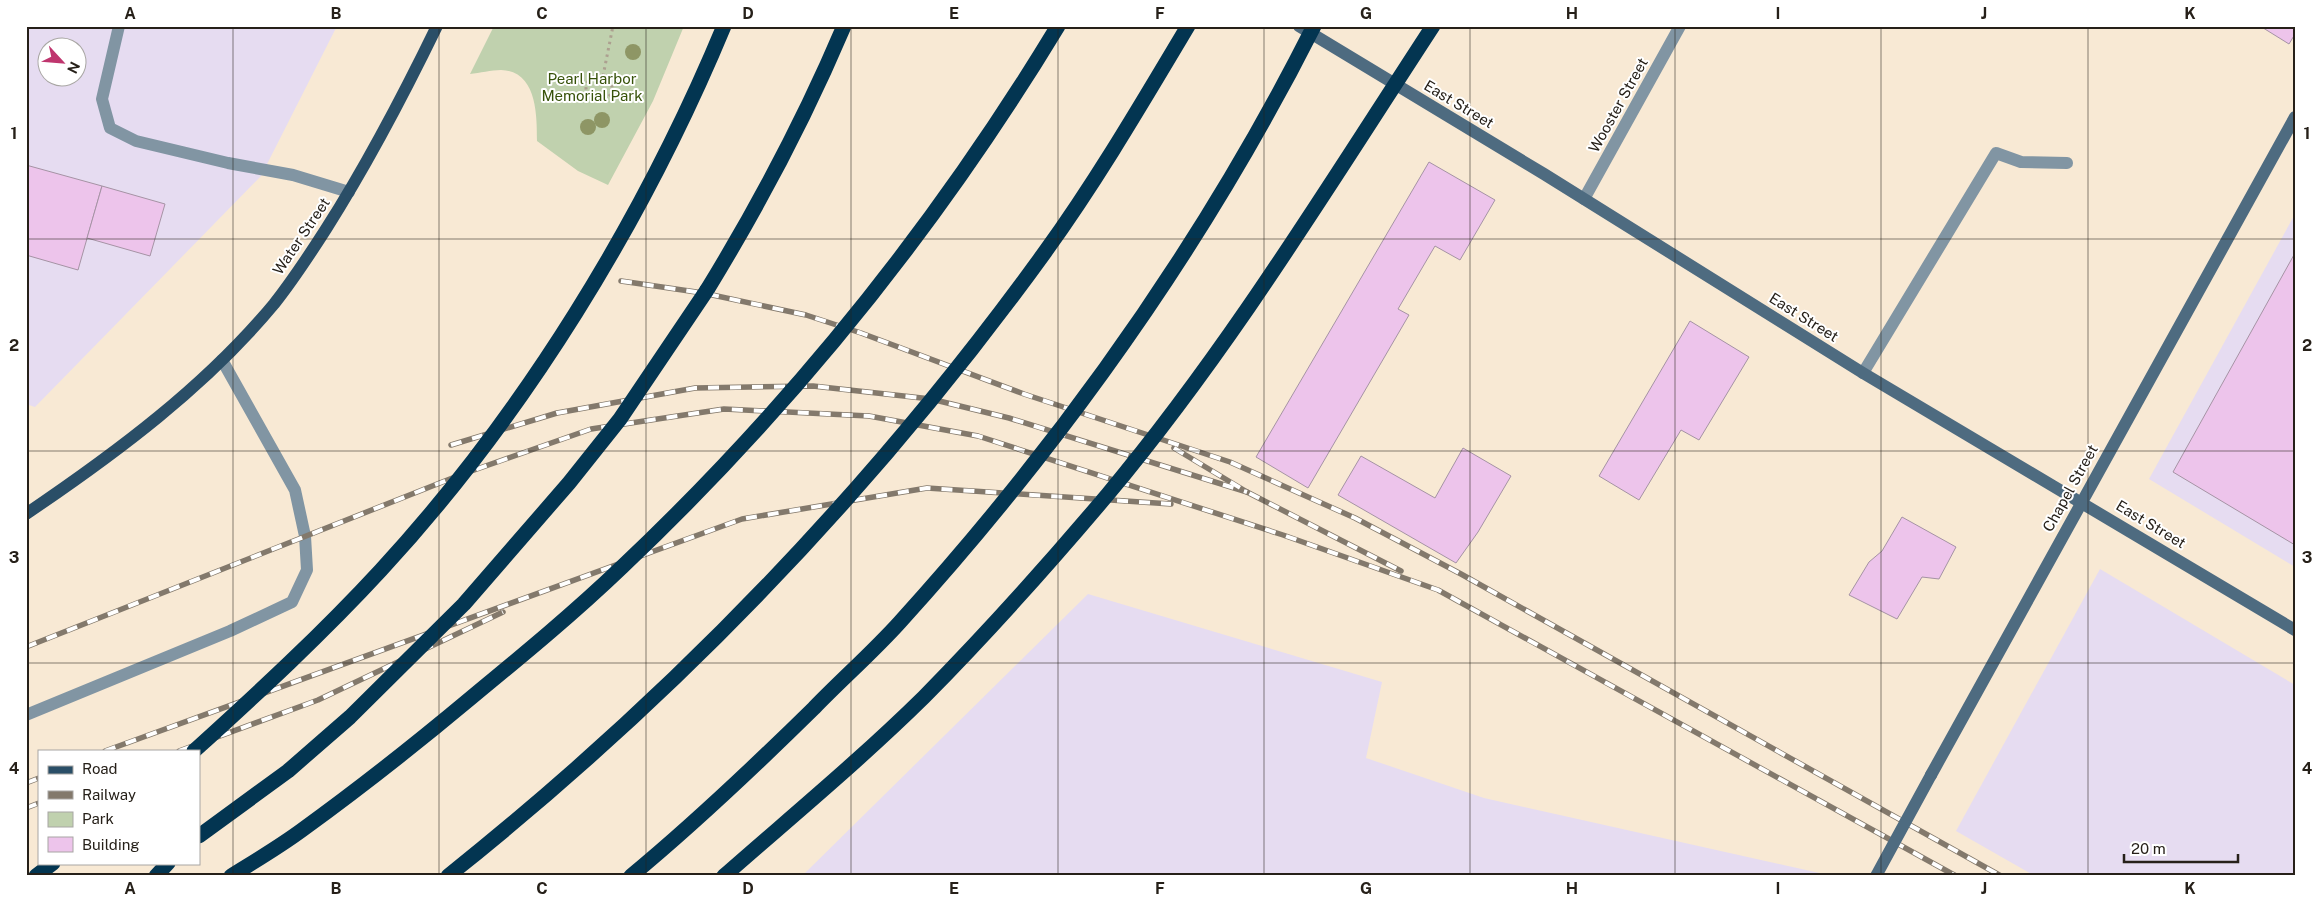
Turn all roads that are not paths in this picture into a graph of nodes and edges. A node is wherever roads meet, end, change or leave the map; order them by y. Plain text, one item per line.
1 (119, 26) edge
2 (437, 26) edge
3 (724, 26) edge
4 (844, 26) edge
5 (1058, 26) edge
6 (1188, 26) edge
7 (1299, 26) edge
8 (1314, 26) edge
9 (1433, 26) edge
10 (1680, 26) edge
11 (2295, 117) edge
12 (2066, 163) dead end
13 (349, 192) junction
14 (1584, 199) junction
15 (222, 360) junction
16 (1863, 373) junction
17 (2082, 502) junction
18 (26, 514) edge
19 (2295, 630) edge
20 (26, 715) edge
21 (195, 750) edge
22 (200, 835) edge
23 (52, 864) edge
24 (167, 864) edge
25 (36, 876) edge
26 (156, 876) edge
27 (231, 876) edge
28 (448, 876) edge
29 (632, 876) edge
30 (724, 876) edge
31 (1876, 876) edge

1 - 13 street
2 - 13 main road, Water Street
3 - 21 highway, bridge
4 - 22 highway, bridge
5 - 27 highway, bridge
6 - 28 highway, bridge
7 - 14 main road, East Street
8 - 29 highway, bridge
9 - 30 highway, bridge
10 - 14 street, Wooster Street
11 - 17 main road, Chapel Street
12 - 16 street
13 - 15 main road, Water Street
14 - 16 main road, East Street
15 - 18 main road, Water Street
15 - 20 street
16 - 17 main road, East Street
17 - 19 main road, East Street
17 - 31 main road, Chapel Street, bridge
23 - 25 highway
24 - 26 highway

